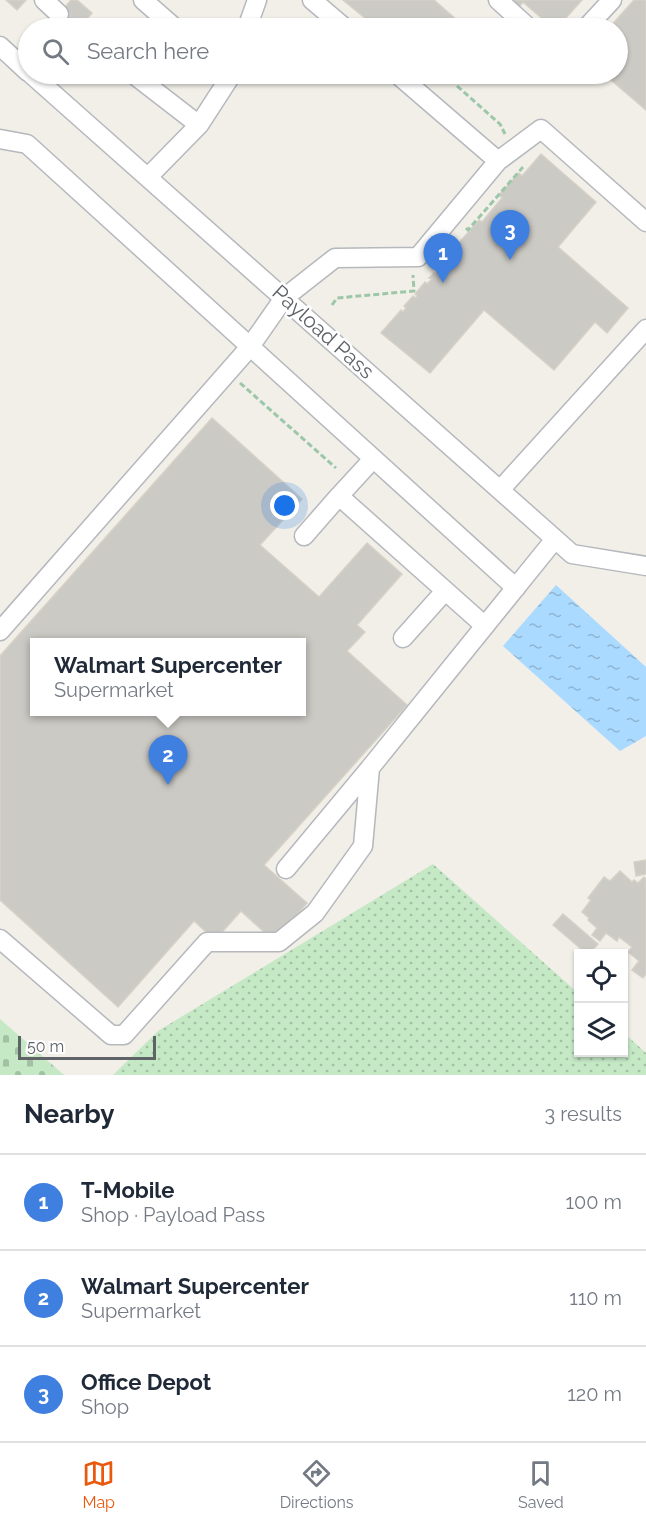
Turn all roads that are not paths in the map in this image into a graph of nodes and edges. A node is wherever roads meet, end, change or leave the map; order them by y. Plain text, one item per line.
1 (44, 0) edge
2 (143, 0) edge
3 (257, 0) edge
4 (312, 0) edge
5 (498, 0) edge
6 (612, 0) edge
7 (59, 14) tunnel mouth
8 (164, 18) edge
9 (251, 18) edge
10 (333, 18) edge
11 (518, 18) edge
12 (595, 18) edge
13 (0, 46) edge
14 (18, 62) edge
15 (42, 84) edge
16 (146, 84) edge
17 (224, 84) edge
18 (409, 84) edge
19 (199, 125) junction
20 (0, 139) edge
21 (498, 161) junction
22 (148, 177) junction
23 (646, 222) edge
24 (284, 298) junction
25 (646, 329) edge
26 (249, 348) junction
27 (373, 459) junction
28 (500, 490) junction
29 (339, 496) junction
30 (304, 536) dead end
31 (555, 539) junction
32 (637, 565) edge
33 (516, 588) junction
34 (445, 591) junction
35 (485, 626) junction
36 (0, 631) edge
37 (403, 638) dead end
38 (370, 768) junction
39 (286, 869) dead end
40 (0, 939) edge

1 - 7 street
2 - 8 street
3 - 9 street
4 - 10 street
5 - 11 street
6 - 12 street
13 - 14 street, Payload Pass
15 - 22 street, Payload Pass
16 - 19 street
17 - 19 street
18 - 21 street
19 - 22 street
20 - 26 street
21 - 23 street
21 - 24 street
22 - 24 street, Payload Pass
24 - 26 street
24 - 28 street, Payload Pass
25 - 28 street
26 - 27 street
26 - 36 street
27 - 29 street
27 - 33 street
28 - 31 street, Payload Pass
29 - 30 street
29 - 34 street
31 - 32 street, Payload Pass
31 - 33 street
33 - 35 street
34 - 35 street
34 - 37 street
35 - 38 street
38 - 39 street
38 - 40 street

